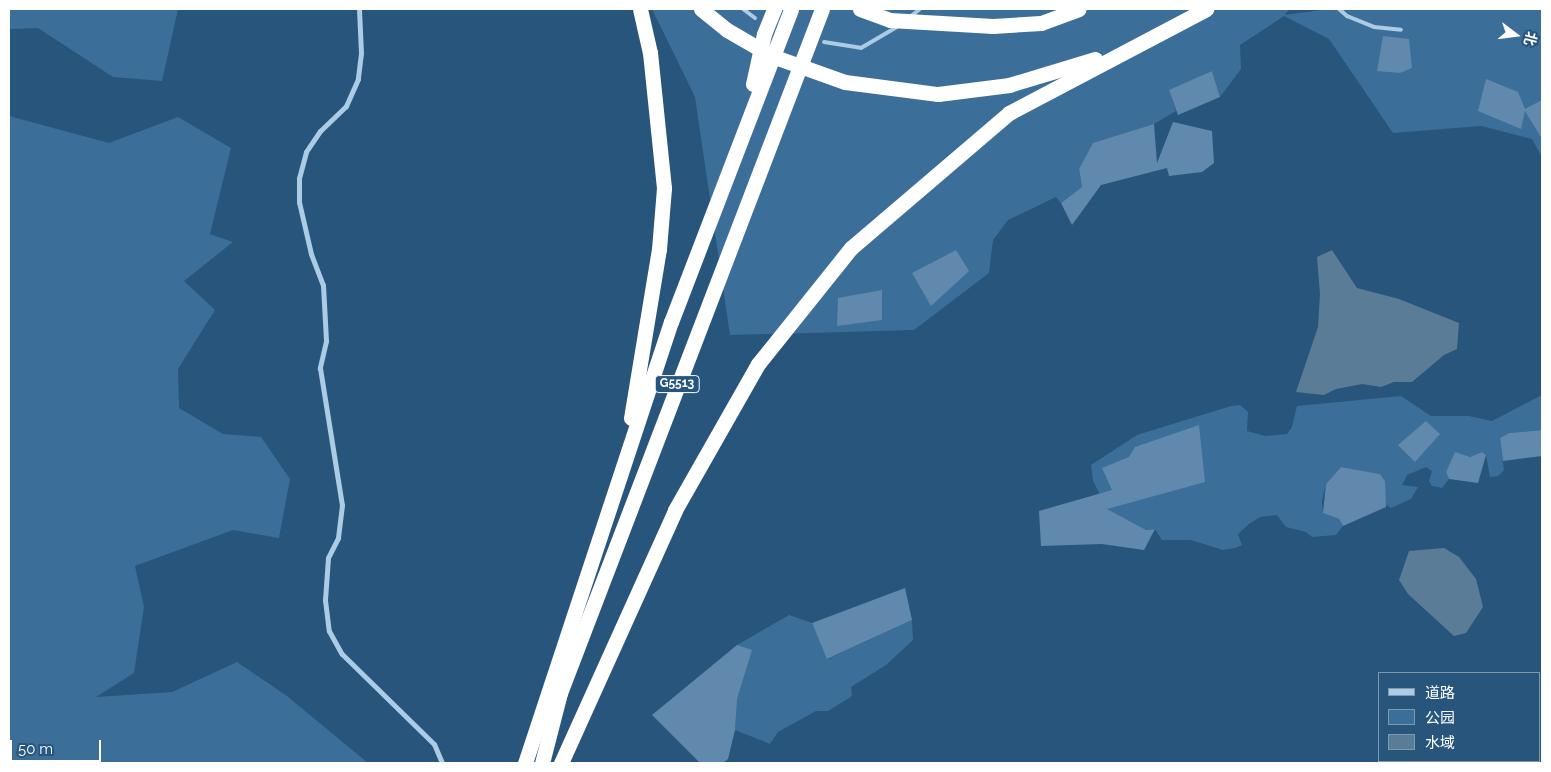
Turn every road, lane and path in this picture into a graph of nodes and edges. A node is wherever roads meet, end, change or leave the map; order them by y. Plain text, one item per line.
1 (359, 9) edge
2 (640, 9) edge
3 (701, 9) edge
4 (743, 9) edge
5 (774, 9) edge
6 (791, 9) edge
7 (822, 9) edge
8 (860, 9) edge
9 (920, 9) edge
10 (1080, 9) edge
11 (1206, 9) edge
12 (1339, 9) edge
13 (756, 18) dead end
14 (1401, 30) dead end
15 (824, 42) dead end
16 (1128, 49) junction
17 (744, 127) junction
18 (625, 458) junction
19 (442, 763) edge
20 (525, 763) edge
21 (542, 763) edge
22 (561, 763) edge

1 - 19 street
2 - 18 highway
3 - 16 highway, bridge
4 - 13 lane
5 - 17 highway
6 - 17 highway, G5513
7 - 21 highway, G5513
8 - 10 highway, bridge
9 - 15 lane
11 - 16 highway
12 - 14 lane
16 - 22 highway
17 - 18 highway, G5513
18 - 20 highway, G5513

